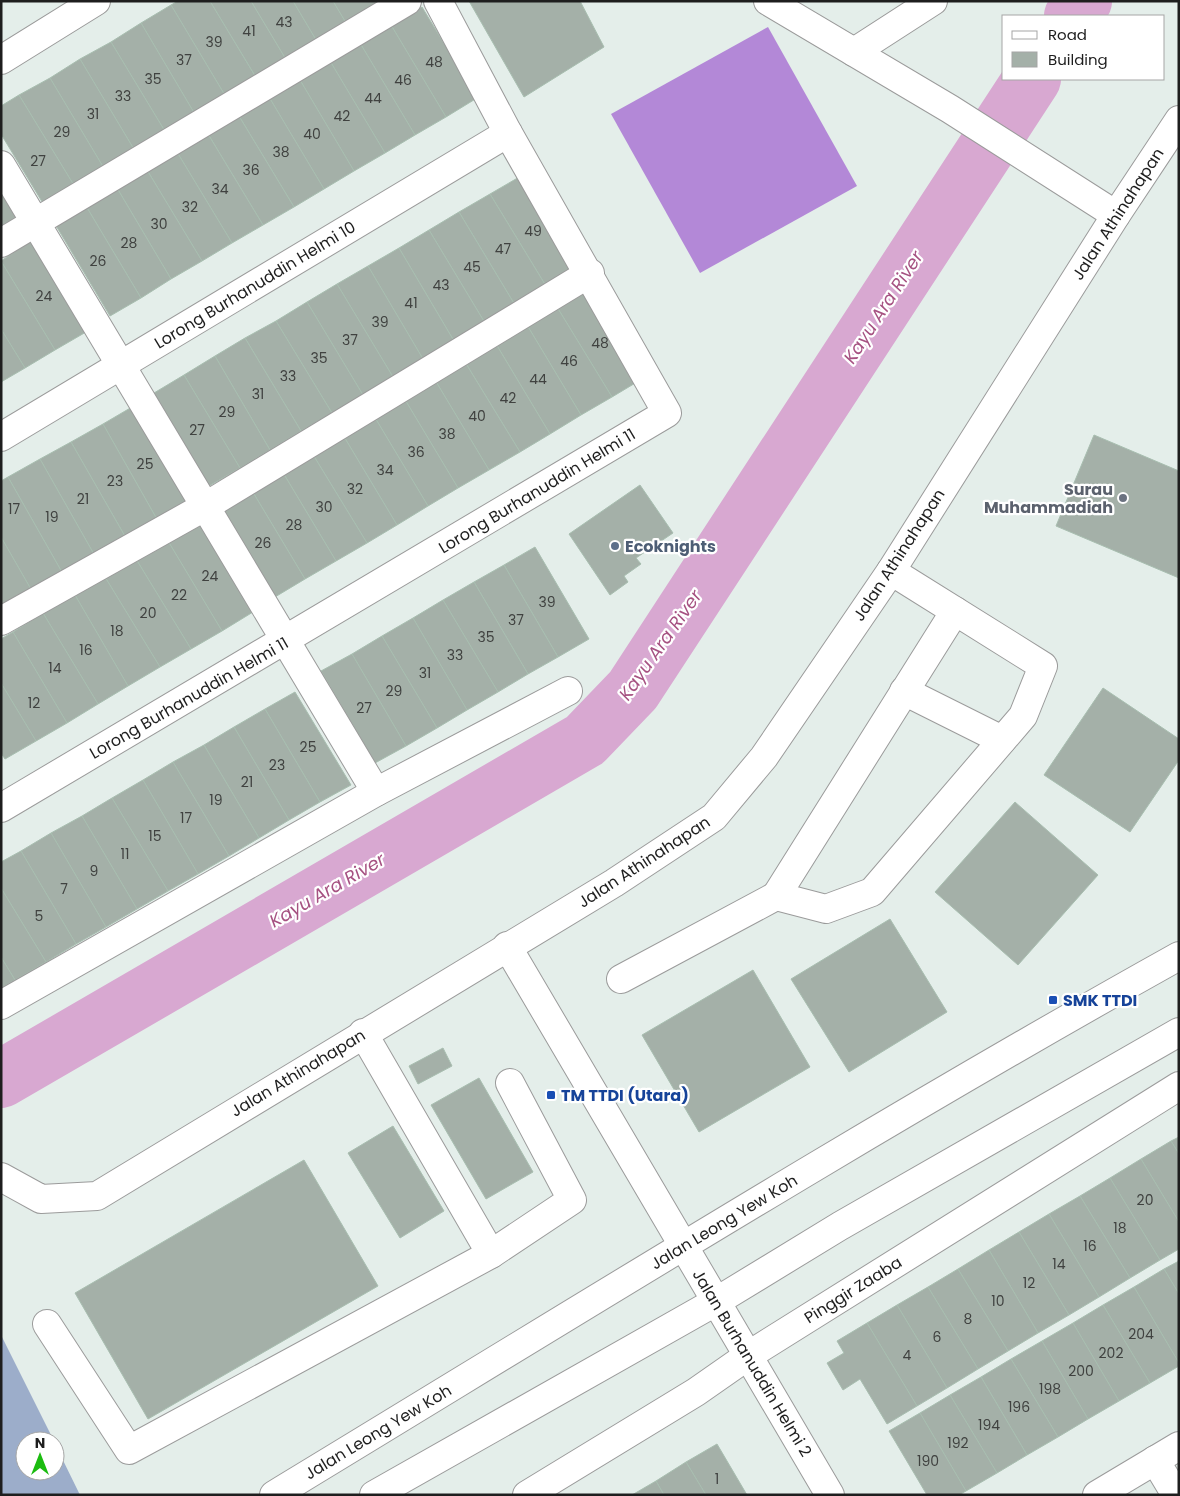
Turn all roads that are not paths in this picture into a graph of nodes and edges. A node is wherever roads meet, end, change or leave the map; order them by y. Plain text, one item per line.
1 (96, 1) edge
2 (407, 1) edge
3 (438, 1) edge
4 (768, 1) edge
5 (933, 1) edge
6 (854, 52) junction
7 (1, 60) edge
8 (1179, 120) edge
9 (508, 133) junction
10 (1, 165) edge
11 (1116, 215) junction
12 (36, 222) junction
13 (1, 243) edge
14 (590, 273) junction
15 (122, 364) junction
16 (1, 436) edge
17 (206, 506) junction
18 (891, 571) junction
19 (955, 611) junction
20 (1, 621) edge
21 (285, 641) junction
22 (568, 691) dead end
23 (904, 691) junction
24 (1002, 740) junction
25 (376, 792) junction
26 (1, 808) edge
27 (776, 896) junction
28 (507, 946) junction
29 (1179, 956) edge
30 (621, 978) dead end
31 (1, 1005) edge
32 (1179, 1032) edge
33 (363, 1033) junction
34 (510, 1083) dead end
35 (1179, 1086) edge
36 (1, 1177) edge
37 (683, 1247) junction
38 (491, 1254) junction
39 (717, 1301) junction
40 (47, 1324) dead end
41 (749, 1355) junction
42 (1179, 1446) edge
43 (1155, 1460) junction
44 (274, 1495) edge
45 (374, 1495) edge
46 (527, 1495) edge
47 (830, 1495) edge
48 (1097, 1495) edge
49 (1176, 1495) edge

1 - 7 street
2 - 12 street
3 - 9 street, Lorong Burhanuddin Helmi 11
4 - 6 street
5 - 6 street
6 - 11 street
8 - 11 street, Jalan Athinahapan
9 - 14 street, Lorong Burhanuddin Helmi 11
9 - 15 street, Lorong Burhanuddin Helmi 10
10 - 12 street
11 - 18 street, Jalan Athinahapan
12 - 13 street
12 - 15 street
14 - 17 street
14 - 21 street, Lorong Burhanuddin Helmi 11
15 - 16 street, Lorong Burhanuddin Helmi 10
15 - 17 street
17 - 20 street
17 - 21 street
18 - 19 street
18 - 28 street, Jalan Athinahapan
19 - 23 street
19 - 24 street
21 - 25 street
21 - 26 street, Lorong Burhanuddin Helmi 11
22 - 25 street
23 - 24 street
23 - 27 street
24 - 27 street
25 - 31 street
27 - 30 street
28 - 33 street, Jalan Athinahapan
28 - 37 street, Jalan Burhanuddin Helmi 2
29 - 37 street, Jalan Leong Yew Koh
32 - 39 street
33 - 36 street, Jalan Athinahapan
33 - 38 street
34 - 38 street
35 - 41 street, Pinggir Zaaba
37 - 39 street, Jalan Burhanuddin Helmi 2
37 - 44 street, Jalan Leong Yew Koh
38 - 40 street
39 - 41 street, Jalan Burhanuddin Helmi 2
39 - 45 street
41 - 46 street, Pinggir Zaaba
41 - 47 street, Jalan Burhanuddin Helmi 2
42 - 43 street
43 - 48 street
43 - 49 street

